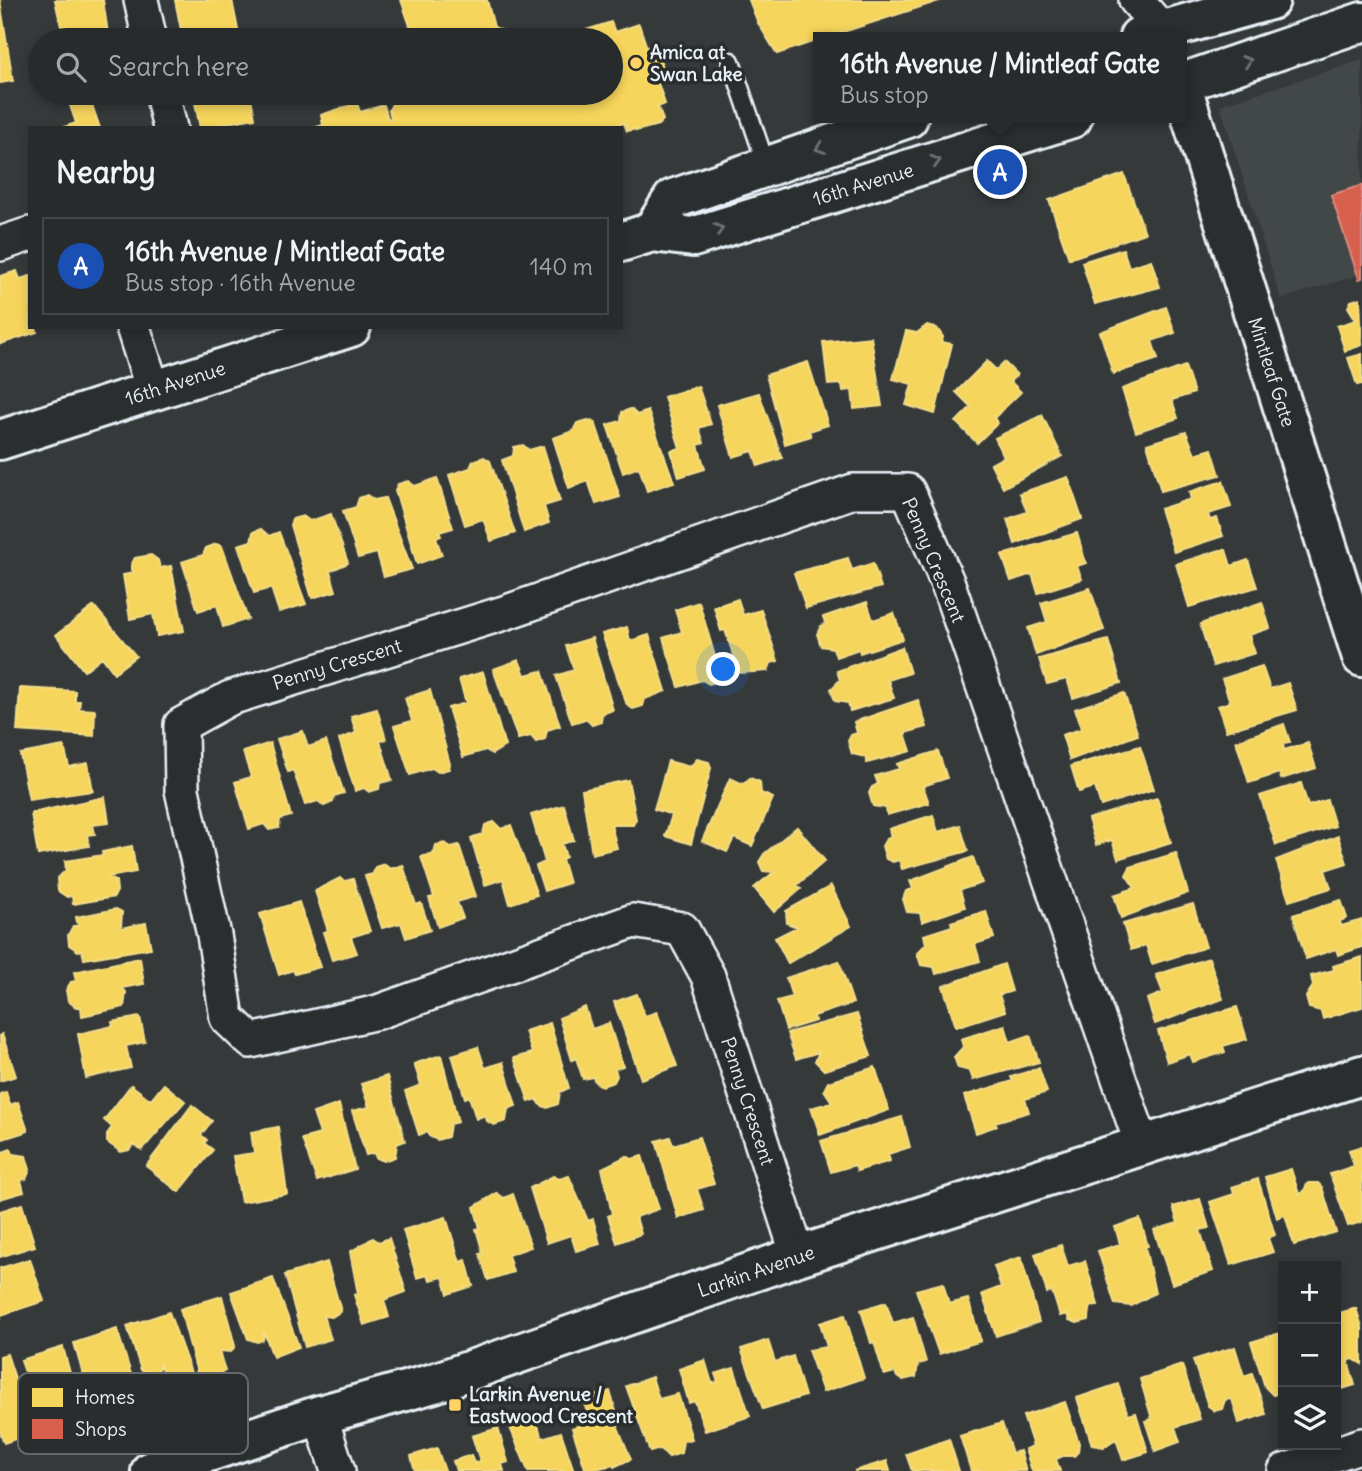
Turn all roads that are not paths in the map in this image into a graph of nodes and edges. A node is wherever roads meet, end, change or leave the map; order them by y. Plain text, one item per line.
1 (141, 0) edge
2 (1136, 0) edge
3 (1270, 0) edge
4 (1362, 22) edge
5 (1157, 26) edge
6 (147, 28) edge
7 (731, 61) dead end
8 (1187, 83) edge
9 (1187, 101) edge
10 (165, 105) edge
11 (894, 123) edge
12 (1056, 123) edge
13 (170, 126) edge
14 (767, 167) junction
15 (28, 235) edge
16 (637, 237) edge
17 (0, 244) edge
18 (134, 329) edge
19 (345, 329) edge
20 (153, 390) junction
21 (0, 440) edge
22 (1362, 657) edge
23 (1362, 1075) edge
24 (1143, 1148) junction
25 (798, 1256) junction
26 (320, 1415) junction
27 (248, 1439) edge
28 (1361, 1448) edge
29 (202, 1454) edge
30 (151, 1471) edge
31 (338, 1471) edge
32 (1285, 1471) edge

1 - 6 street
2 - 5 street
3 - 5 street
8 -> 4 street
7 - 14 lane
9 - 22 street, Mintleaf Gate
10 - 13 street
11 -> 14 street, 16th Avenue
16 -> 12 street, 16th Avenue
14 - 16 street, 16th Avenue
15 - 17 street
18 - 20 street
19 - 20 street, 16th Avenue
20 - 21 street, 16th Avenue
23 - 24 street, Larkin Avenue
24 - 25 street, Larkin Avenue
24 - 25 street, Penny Crescent
25 - 26 street, Larkin Avenue
26 - 27 street, Larkin Avenue
26 - 31 street
28 - 32 street
29 - 30 street, Larkin Avenue

